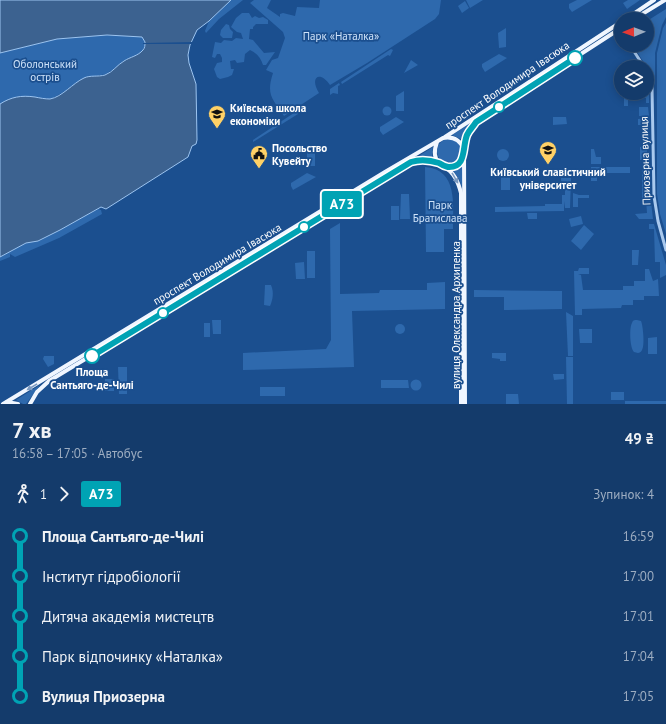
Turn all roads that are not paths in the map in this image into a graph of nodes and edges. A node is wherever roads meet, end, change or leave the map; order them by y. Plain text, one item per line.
1 (654, 0) edge
2 (665, 0) edge
3 (636, 12) edge
4 (645, 12) edge
5 (614, 26) edge
6 (614, 34) edge
7 (582, 46) junction
8 (586, 51) junction
9 (652, 100) edge
10 (443, 138) junction
11 (438, 142) junction
12 (464, 149) junction
13 (464, 154) junction
14 (442, 165) junction
15 (294, 231) junction
16 (666, 250) edge
17 (5, 403) edge
18 (18, 404) edge
19 (30, 404) edge
20 (461, 404) edge
21 (465, 404) edge

1 - 3 main road
2 - 4 main road
5 - 7 main road, проспект Володимира Івасюка
6 - 8 main road, проспект Володимира Івасюка
7 - 8 main road
7 - 10 main road, проспект Володимира Івасюка
8 - 12 main road, проспект Володимира Івасюка
9 - 16 street, Приозерна вулиця
10 - 11 main road
10 - 12 main road
11 - 14 main road
11 - 15 main road, проспект Володимира Івасюка
12 - 13 main road
13 - 14 main road
13 - 21 main road, вулиця Олександра Архипенка
14 - 15 main road, проспект Володимира Івасюка
14 -> 20 main road, вулиця Олександра Архипенка
15 -> 17 main road, проспект Володимира Івасюка
15 - 19 main road, проспект Володимира Івасюка
17 - 18 main road

